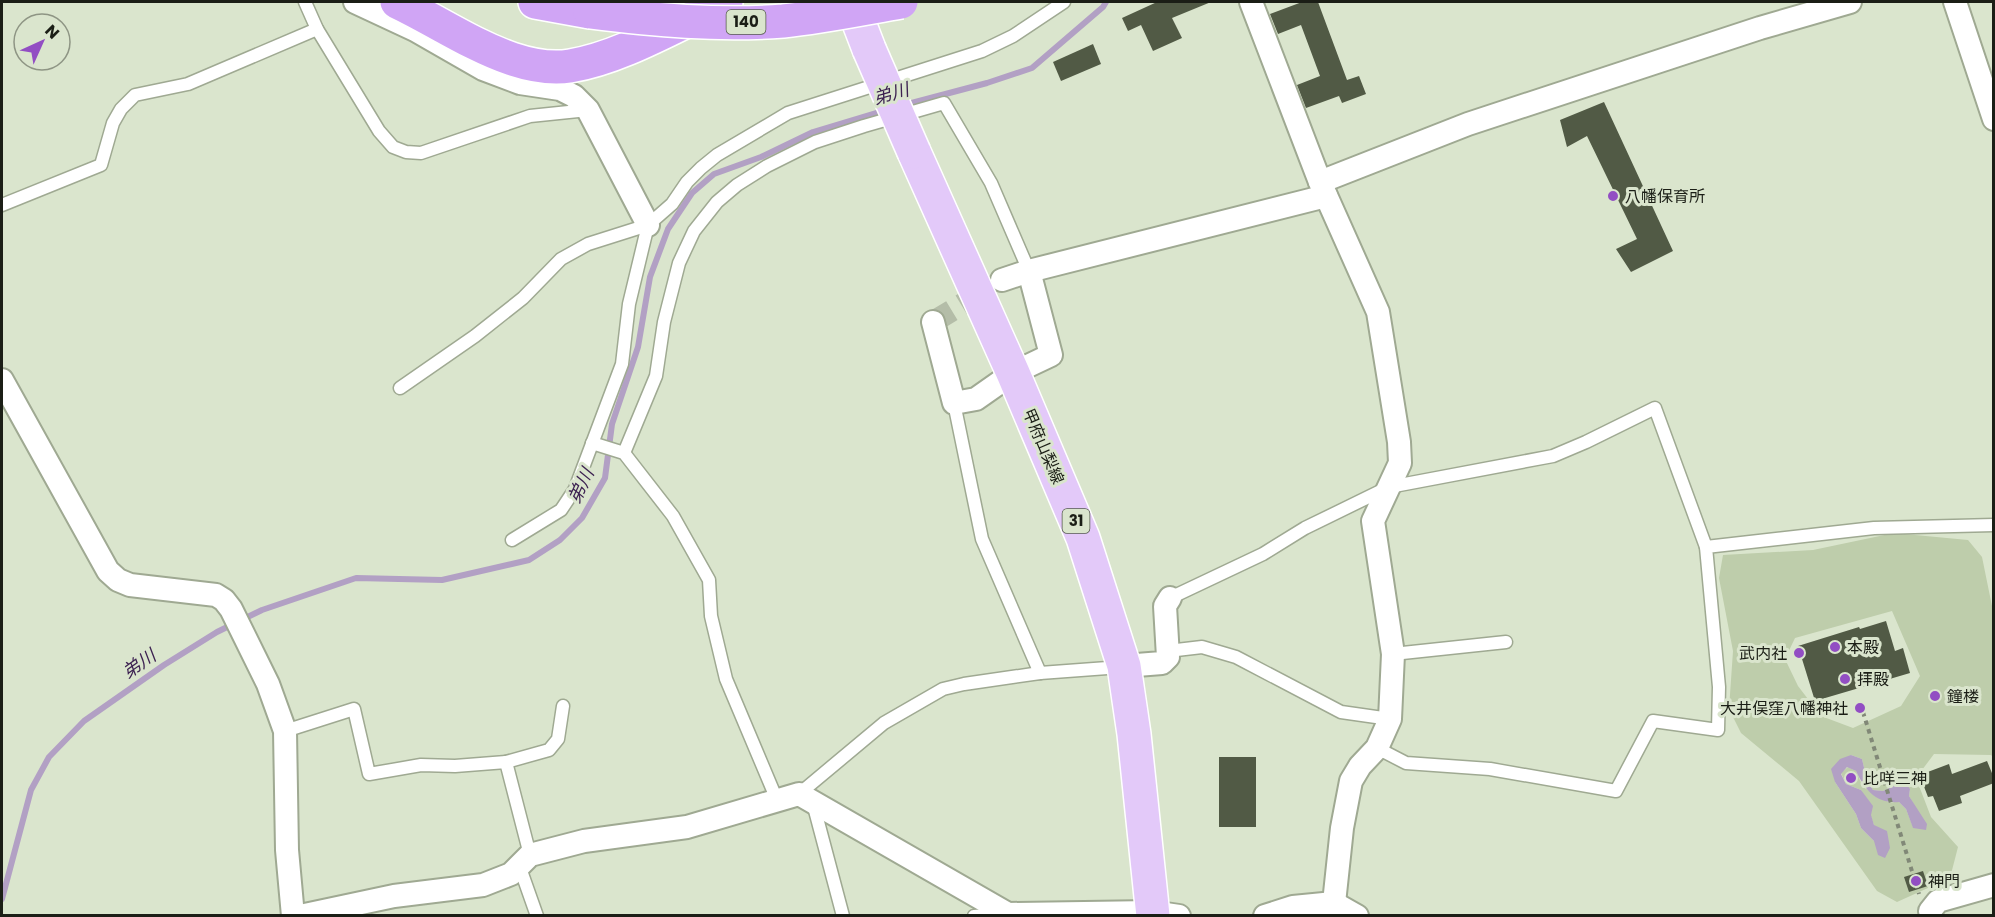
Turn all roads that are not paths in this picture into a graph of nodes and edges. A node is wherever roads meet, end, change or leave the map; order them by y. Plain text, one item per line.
1 (305, 2) edge
2 (355, 2) edge
3 (398, 2) edge
4 (536, 2) edge
5 (726, 2) edge
6 (850, 2) edge
7 (901, 2) edge
8 (1064, 2) edge
9 (1251, 2) edge
10 (1850, 2) edge
11 (1955, 2) edge
12 (317, 29) junction
13 (588, 110) junction
14 (1994, 119) edge
15 (1323, 189) junction
16 (2, 205) edge
17 (648, 225) junction
18 (1029, 271) junction
19 (1002, 280) tunnel mouth
20 (933, 322) dead end
21 (1013, 373) junction
22 (2, 380) edge
23 (400, 388) dead end
24 (954, 403) junction
25 (592, 443) junction
26 (624, 453) junction
27 (1389, 487) junction
28 (1994, 525) edge
29 (512, 540) dead end
30 (1706, 547) junction
31 (1170, 598) joint
32 (1506, 642) dead end
33 (1168, 651) junction
34 (1393, 654) junction
35 (1124, 666) junction
36 (1040, 673) junction
37 (563, 706) dead end
38 (1390, 719) junction
39 (285, 731) junction
40 (1377, 748) junction
41 (506, 762) junction
42 (806, 798) junction
43 (777, 800) junction
44 (525, 860) junction
45 (1994, 885) edge
46 (1334, 903) junction
47 (1008, 914) junction
48 (1161, 914) edge
49 (1925, 914) edge
50 (293, 915) edge
51 (300, 915) edge
52 (537, 915) edge
53 (843, 915) edge
54 (974, 915) edge
55 (1265, 915) edge
56 (1357, 915) edge

1 - 12 lane
2 - 13 street
3 - 5 highway
4 - 7 highway, 140, bridge
6 - 21 main road, 甲府山梨線 / 31, bridge
8 - 17 lane
9 - 15 street
10 - 15 street
11 - 14 street
12 - 13 lane
12 - 16 lane
13 - 17 street
15 - 18 street
15 - 27 street
17 - 23 lane
17 - 25 lane
18 - 19 street
18 - 21 street
18 - 26 lane
20 - 24 street
21 - 24 street
21 - 35 main road, 甲府山梨線 / 31
22 - 39 street
24 - 36 lane
25 - 26 lane
25 - 29 lane
26 - 43 lane
27 - 30 lane
27 - 31 lane
27 - 34 street
28 - 30 lane
30 - 40 lane
31 - 33 street
32 - 34 lane
33 - 35 street
33 - 38 lane
34 - 38 street
35 - 36 lane
35 - 48 main road, 甲府山梨線 / 31
36 - 42 lane
37 - 41 lane
38 - 40 street
39 - 41 lane
39 - 50 street
40 - 46 street
41 - 44 lane
42 - 43 street
42 - 47 street
42 - 53 lane
43 - 44 street
44 - 51 street
44 - 52 lane
45 - 49 street
46 - 55 street
46 - 56 street
47 - 48 street
47 - 54 lane

